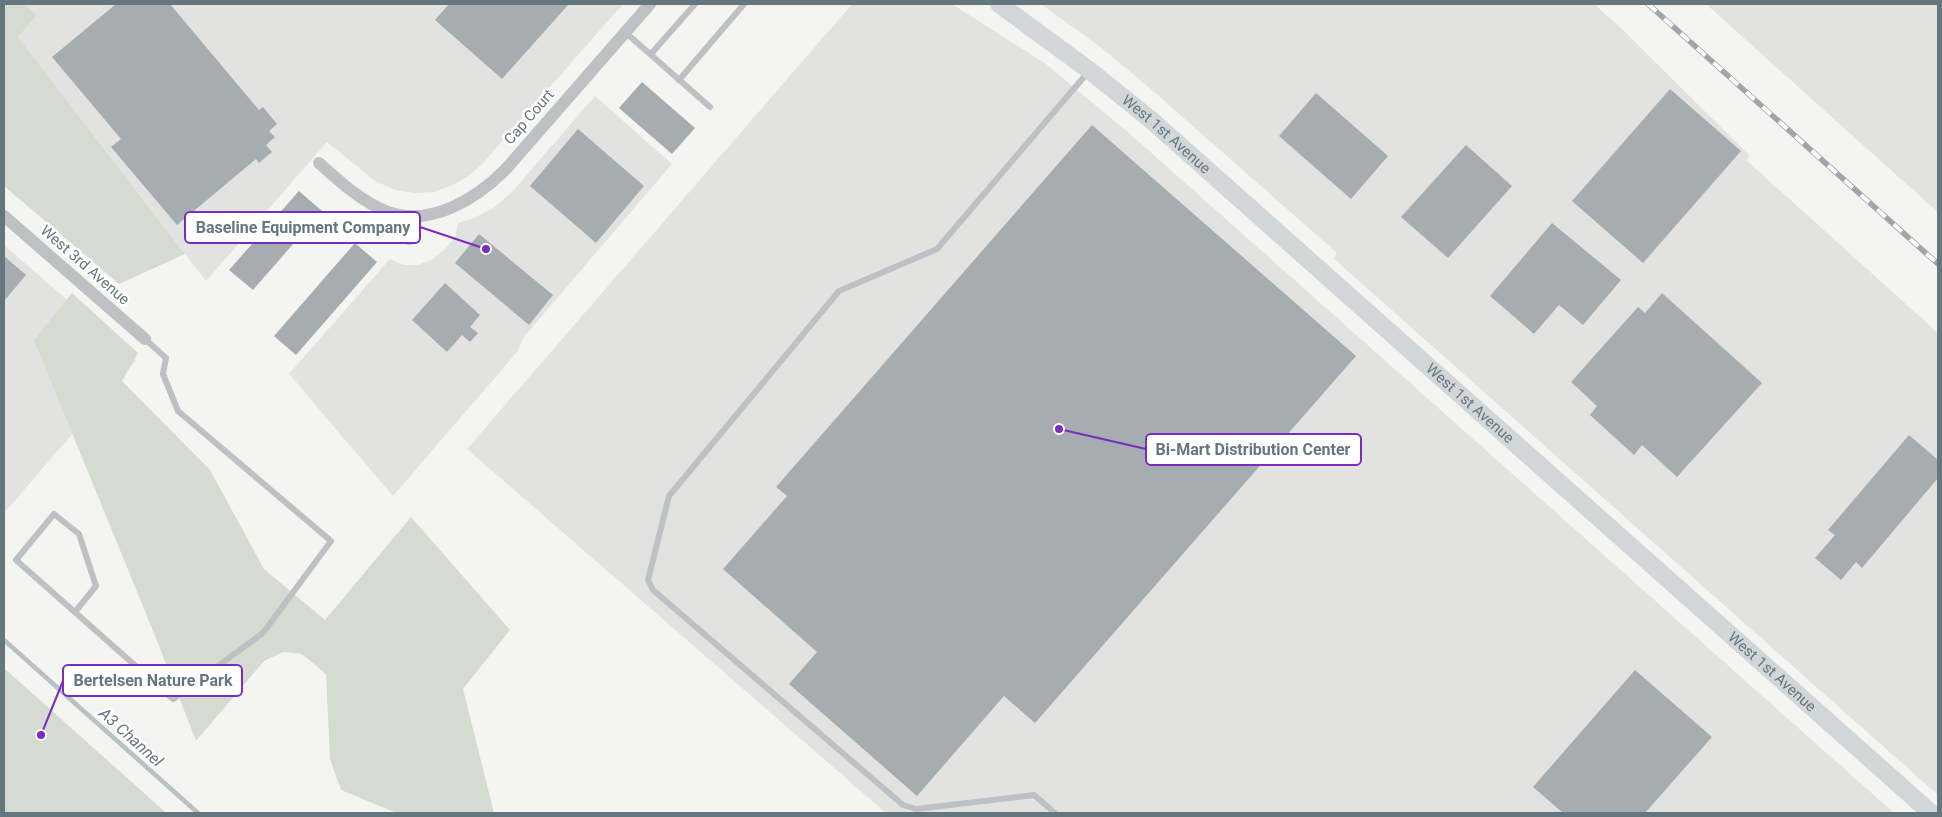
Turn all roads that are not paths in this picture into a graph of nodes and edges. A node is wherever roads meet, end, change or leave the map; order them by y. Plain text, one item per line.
1 (650, 4) edge
2 (695, 4) edge
3 (744, 4) edge
4 (999, 4) edge
5 (625, 32) junction
6 (651, 54) junction
7 (1090, 70) junction
8 (679, 80) junction
9 (710, 107) dead end
10 (319, 163) dead end
11 (4, 216) edge
12 (410, 216) junction
13 (409, 239) dead end
14 (145, 339) joint
15 (75, 612) junction
16 (1055, 813) edge
17 (1931, 813) edge

1 - 5 street, Cap Court
2 - 6 lane
3 - 8 lane
4 - 7 street, West 1st Avenue
5 - 6 lane
5 - 12 street, Cap Court
6 - 8 lane
7 - 16 lane
7 - 17 street, West 1st Avenue
8 - 9 lane
10 - 12 street, Cap Court
11 - 14 street, West 3rd Avenue
12 - 13 street
14 - 15 lane
15 - 15 lane

